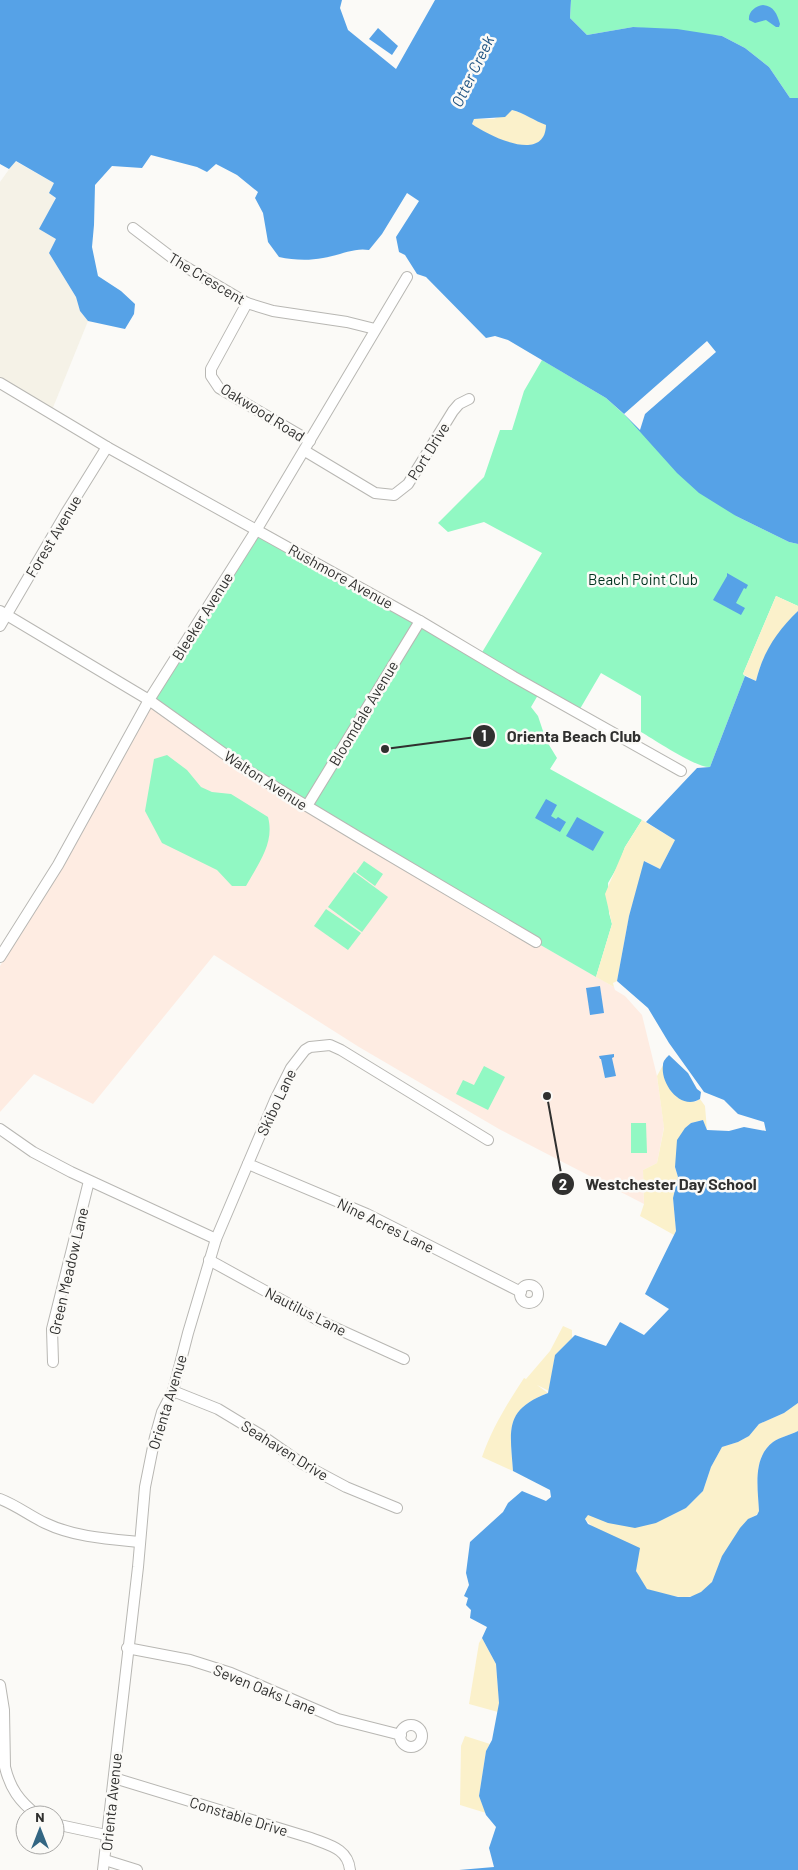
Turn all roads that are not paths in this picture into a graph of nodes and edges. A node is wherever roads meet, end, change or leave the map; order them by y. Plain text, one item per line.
1 (133, 228) dead end
2 (408, 278) dead end
3 (246, 303) junction
4 (375, 329) junction
5 (0, 383) edge
6 (469, 399) dead end
7 (310, 441) junction
8 (107, 447) junction
9 (305, 450) junction
10 (257, 529) junction
11 (3, 613) edge
12 (420, 621) junction
13 (0, 626) edge
14 (149, 700) junction
15 (681, 771) dead end
16 (307, 806) junction
17 (536, 942) dead end
18 (0, 957) edge
19 (0, 1129) edge
20 (488, 1140) dead end
21 (248, 1164) junction
22 (89, 1181) junction
23 (216, 1239) junction
24 (209, 1260) junction
25 (521, 1292) dead end
26 (404, 1359) dead end
27 (52, 1362) dead end
28 (173, 1391) junction
29 (0, 1499) edge
30 (397, 1508) dead end
31 (140, 1542) junction
32 (127, 1648) junction
33 (0, 1685) edge
34 (401, 1735) dead end
35 (114, 1778) junction
36 (25, 1805) edge
37 (65, 1826) edge
38 (106, 1835) junction
39 (104, 1865) edge
40 (137, 1870) edge
41 (350, 1870) edge

1 - 3 street, The Crescent
2 - 4 street, Bleeker Avenue
3 - 4 street, The Crescent
3 - 7 street, Oakwood Road
4 - 7 street, Bleeker Avenue
5 - 8 street, Rushmore Avenue
6 - 9 street, Port Drive
7 - 9 street, Bleeker Avenue
8 - 10 street, Rushmore Avenue
8 - 11 street, Forest Avenue
9 - 10 street, Bleeker Avenue
10 - 12 street, Rushmore Avenue
10 - 14 street, Bleeker Avenue
11 - 13 street, Forest Avenue
11 - 14 street, Walton Avenue
12 - 15 street, Rushmore Avenue
12 - 16 street, Bloomdale Avenue
14 - 16 street, Walton Avenue
14 - 18 street, Bleeker Avenue
16 - 17 street, Walton Avenue
19 - 22 street
20 - 21 street, Skibo Lane
21 - 23 street, Skibo Lane
21 - 25 street, Nine Acres Lane
22 - 23 street
22 - 27 street, Green Meadow Lane
23 - 24 street, Orienta Avenue
24 - 26 street, Nautilus Lane
24 - 28 street, Orienta Avenue
28 - 30 street, Seahaven Drive
28 - 31 street, Orienta Avenue
29 - 31 street
31 - 32 street, Orienta Avenue
32 - 34 street, Seven Oaks Lane
32 - 35 street, Orienta Avenue
33 - 36 street
35 - 38 street, Orienta Avenue
35 - 41 street, Constable Drive
37 - 38 street
38 - 39 street, Orienta Avenue
39 - 40 street

